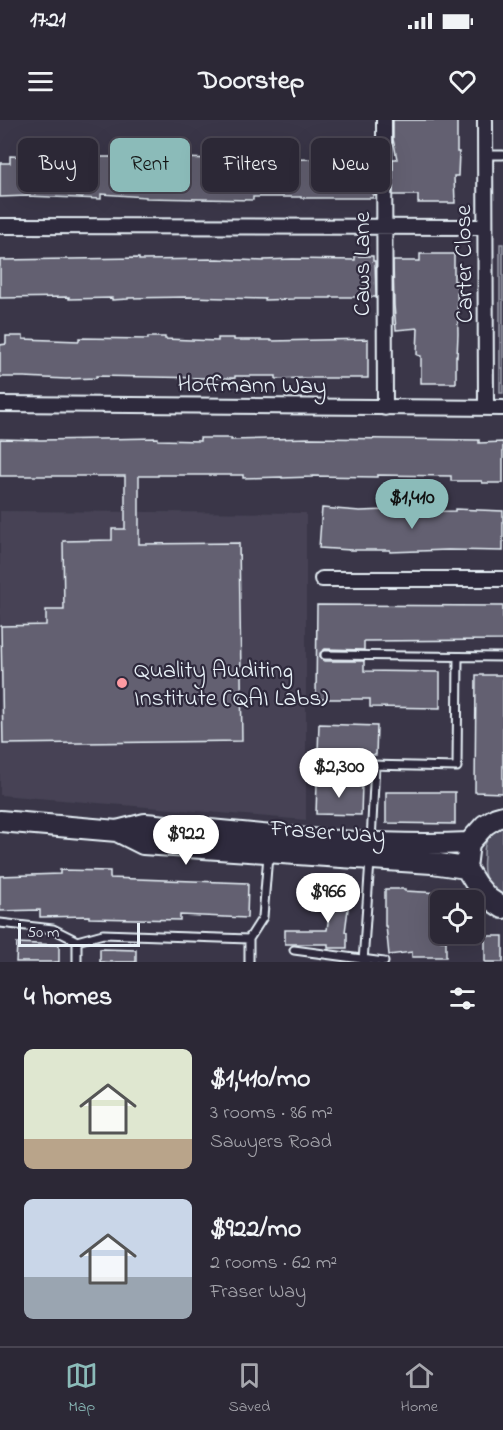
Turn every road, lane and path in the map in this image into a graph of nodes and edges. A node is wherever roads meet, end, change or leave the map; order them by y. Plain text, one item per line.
1 (384, 120) edge
2 (485, 120) edge
3 (503, 154) edge
4 (484, 155) junction
5 (0, 225) edge
6 (384, 227) junction
7 (484, 227) junction
8 (0, 404) edge
9 (385, 408) junction
10 (486, 408) junction
11 (503, 408) edge
12 (322, 579) dead end
13 (503, 579) edge
14 (326, 655) dead end
15 (458, 657) junction
16 (503, 657) edge
17 (326, 764) dead end
18 (375, 765) junction
19 (503, 816) edge
20 (0, 821) edge
21 (469, 843) junction
22 (269, 844) junction
23 (371, 852) junction
24 (466, 868) junction
25 (503, 908) edge
26 (0, 923) edge
27 (249, 939) junction
28 (77, 941) junction
29 (294, 950) dead end
30 (363, 961) edge
31 (77, 962) edge
32 (249, 962) edge
33 (384, 962) edge

1 - 6 street, Caws Lane
2 - 4 street, Carter Close
3 - 4 lane
4 - 7 street, Carter Close
5 - 6 street
6 - 7 street
6 - 9 street, Caws Lane
7 - 10 street, Carter Close
8 - 9 street, Hoffmann Way
9 - 10 street, Hoffmann Way
10 - 11 street, Hoffmann Way
12 - 13 street
14 - 15 lane
15 - 16 lane
15 - 18 lane
17 - 18 lane
18 - 23 lane
19 - 21 street
20 - 22 street, Fraser Way
21 - 23 street, Fraser Way
21 - 24 street
22 - 23 street, Fraser Way
22 - 27 lane
23 - 24 street, Fraser Way
23 - 30 lane
24 - 25 street
26 - 28 lane
27 - 28 lane
27 - 32 lane
28 - 31 lane
29 - 30 lane
30 - 33 lane

